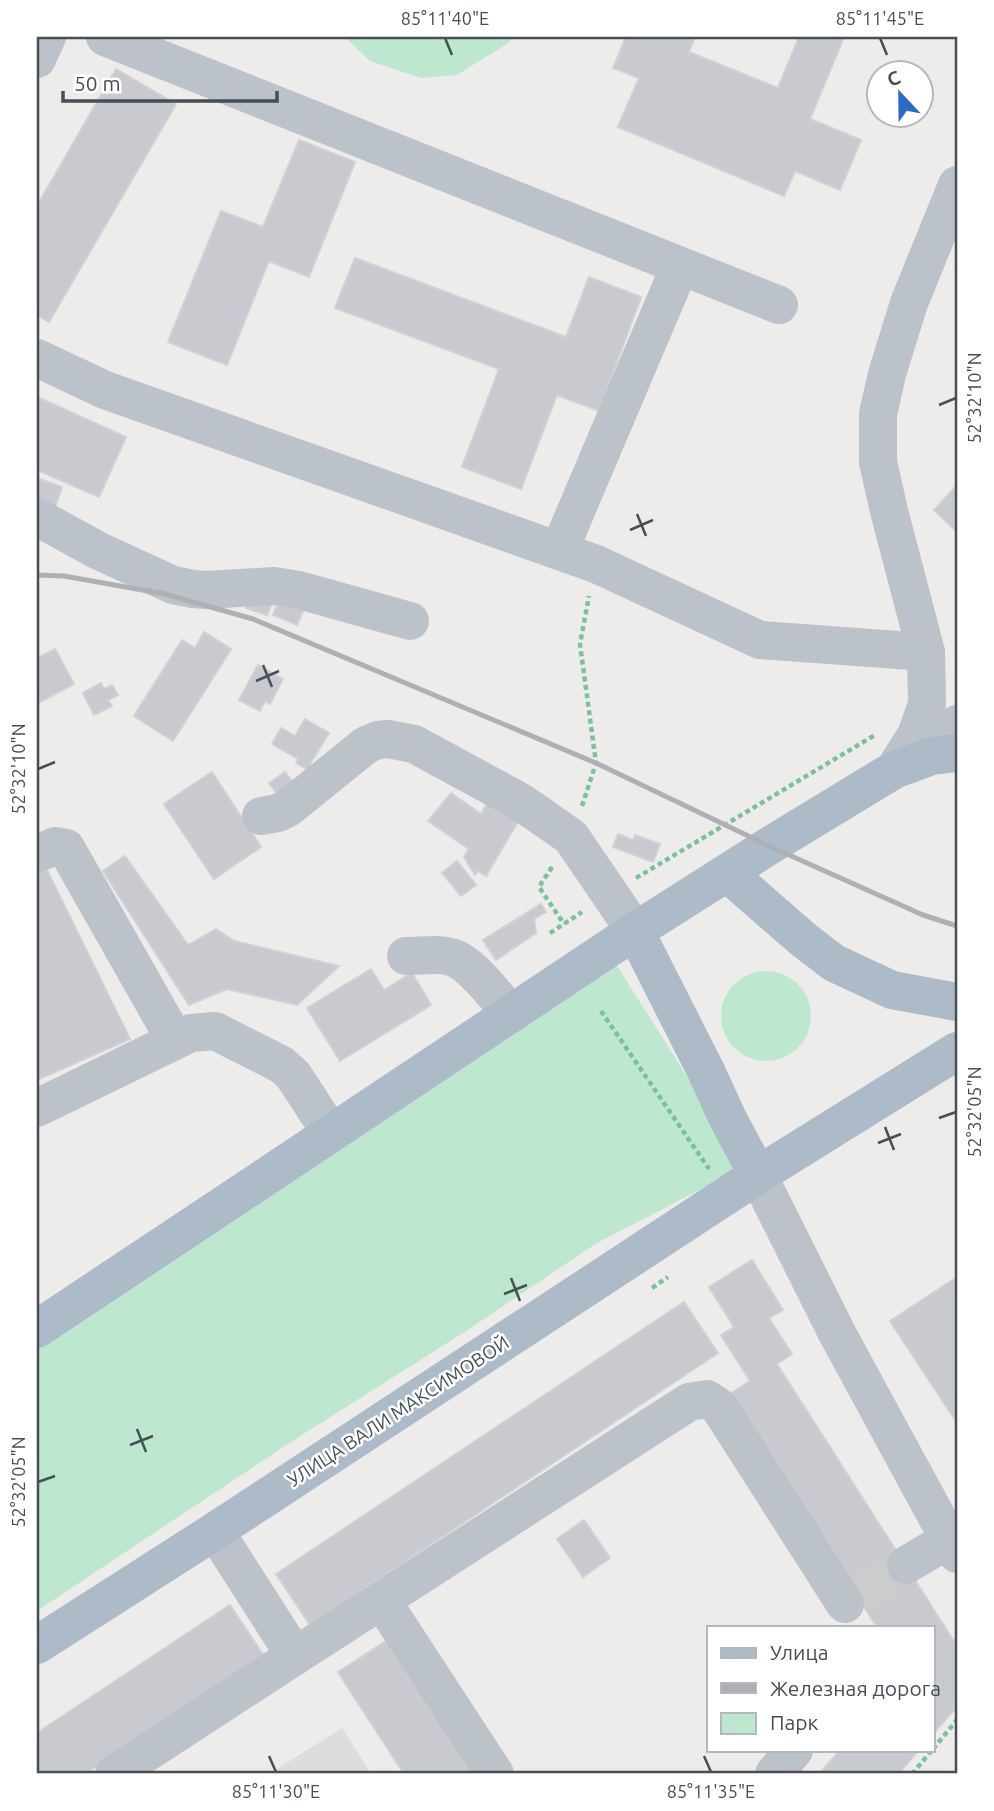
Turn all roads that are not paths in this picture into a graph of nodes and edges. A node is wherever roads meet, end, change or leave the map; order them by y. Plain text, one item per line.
1 (47, 37) edge
2 (105, 37) edge
3 (37, 59) edge
4 (957, 185) edge
5 (680, 266) junction
6 (779, 305) dead end
7 (37, 358) edge
8 (37, 517) edge
9 (559, 551) junction
10 (411, 621) dead end
11 (926, 652) junction
12 (957, 701) edge
13 (957, 724) edge
14 (957, 753) edge
15 (894, 770) junction
16 (261, 816) dead end
17 (37, 854) edge
18 (727, 873) junction
19 (635, 931) junction
20 (406, 956) dead end
21 (957, 1002) edge
22 (511, 1014) junction
23 (175, 1040) junction
24 (957, 1051) edge
25 (37, 1108) edge
26 (331, 1133) junction
27 (758, 1175) junction
28 (37, 1329) edge
29 (215, 1531) junction
30 (953, 1547) edge
31 (906, 1565) tunnel mouth
32 (382, 1601) junction
33 (854, 1609) edge
34 (37, 1645) edge
35 (295, 1656) junction
36 (792, 1752) edge
37 (114, 1774) edge
38 (495, 1774) edge
39 (774, 1774) edge

1 - 3 street
2 - 5 street
4 - 11 street
5 - 6 street
5 - 9 street
7 - 9 street
8 - 10 street
9 - 11 street
11 - 12 street
11 - 15 street
13 - 15 street
14 - 15 main road
15 - 18 main road
16 - 19 street
17 - 23 street
18 - 19 main road
18 - 21 main road
19 - 22 main road
19 - 27 main road
20 - 22 street
22 - 26 main road
23 - 25 street
23 - 26 street
24 - 27 main road, УЛИЦА ВАЛИ МАКСИМОВОЙ
26 - 28 main road
27 - 29 main road, УЛИЦА ВАЛИ МАКСИМОВОЙ
27 - 30 street
29 - 34 main road, УЛИЦА ВАЛИ МАКСИМОВОЙ
29 - 35 street
30 - 31 street
32 - 33 street
32 - 35 street
32 - 38 street
35 - 37 street
36 - 39 street

